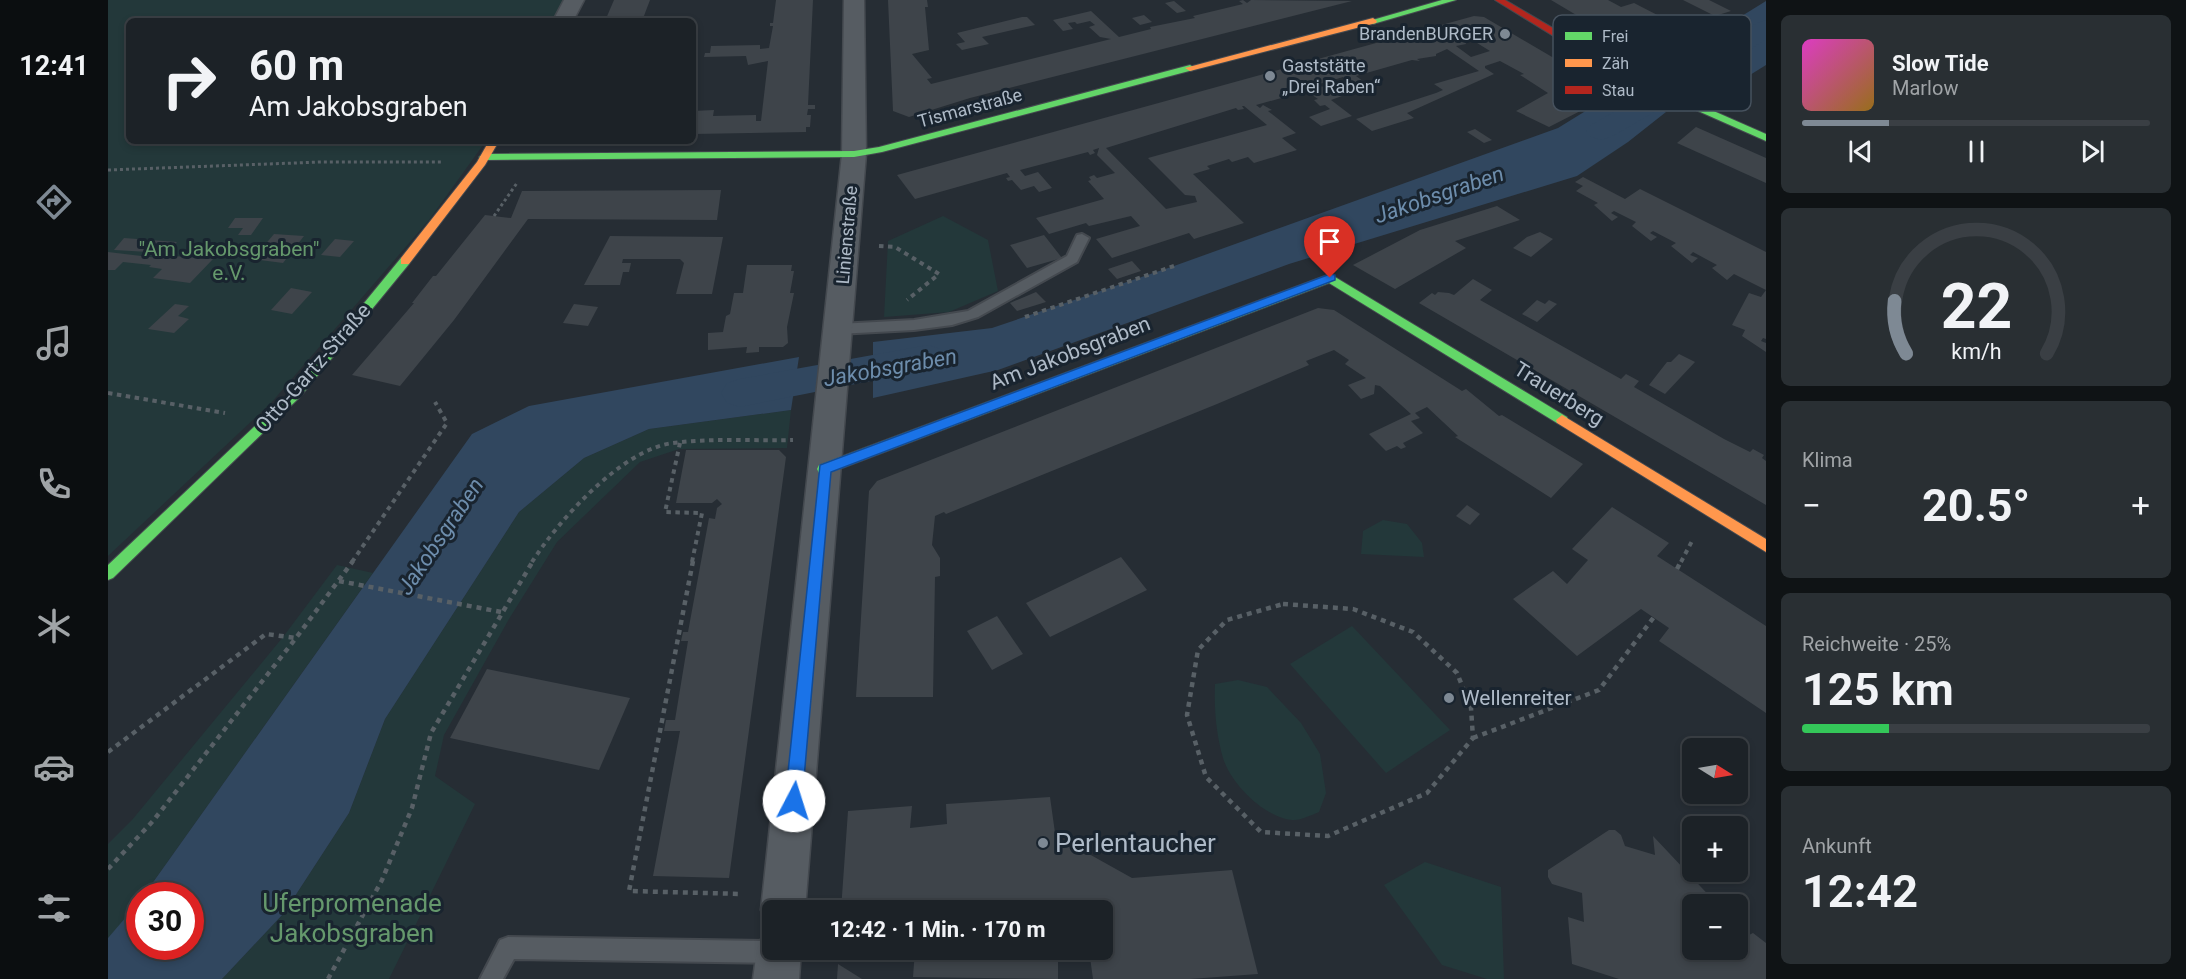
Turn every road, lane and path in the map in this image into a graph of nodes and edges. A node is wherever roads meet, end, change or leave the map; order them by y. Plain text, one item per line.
1 (573, 0) edge
2 (854, 0) edge
3 (1452, 0) edge
4 (1499, 0) edge
5 (564, 18) edge
6 (1553, 33) edge
7 (1702, 111) edge
8 (1766, 138) edge
9 (492, 144) edge
10 (854, 154) junction
11 (484, 157) junction
12 (447, 162) dead end
13 (108, 170) edge
14 (1082, 238) dead end
15 (846, 244) junction
16 (1174, 266) dead end
17 (1330, 278) joint
18 (903, 302) dead end
19 (1024, 317) dead end
20 (837, 335) junction
21 (108, 393) edge
22 (435, 402) dead end
23 (212, 411) dead end
24 (680, 443) junction
25 (825, 454) junction
26 (1766, 546) edge
27 (108, 574) edge
28 (339, 581) junction
29 (501, 612) junction
30 (1654, 617) dead end
31 (296, 638) junction
32 (1473, 738) junction
33 (108, 752) edge
34 (108, 869) edge
35 (784, 900) edge
36 (762, 931) edge
37 (762, 938) edge
38 (328, 979) edge
39 (491, 979) edge

1 - 5 street
2 - 10 street, Linienstraße
3 - 10 street, Tismarstraße
4 - 6 street
7 - 8 street
9 - 11 street, Otto-Gartz-Straße
10 - 11 street, Tismarstraße
10 - 15 street, Linienstraße
11 - 27 street, Otto-Gartz-Straße
12 - 13 path
14 - 20 lane
15 - 18 path
15 - 20 street, Linienstraße
16 - 19 path
17 - 25 street, Am Jakobsgraben
17 - 26 street, Trauerberg
20 - 25 street, Linienstraße
21 - 23 path
22 - 28 path
24 - 25 path
24 - 29 path
24 - 36 path
25 - 35 street, Linienstraße
28 - 29 path
28 - 31 path
29 - 38 path
30 - 32 path
31 - 33 path
31 - 34 path
32 - 32 path
37 - 39 lane

